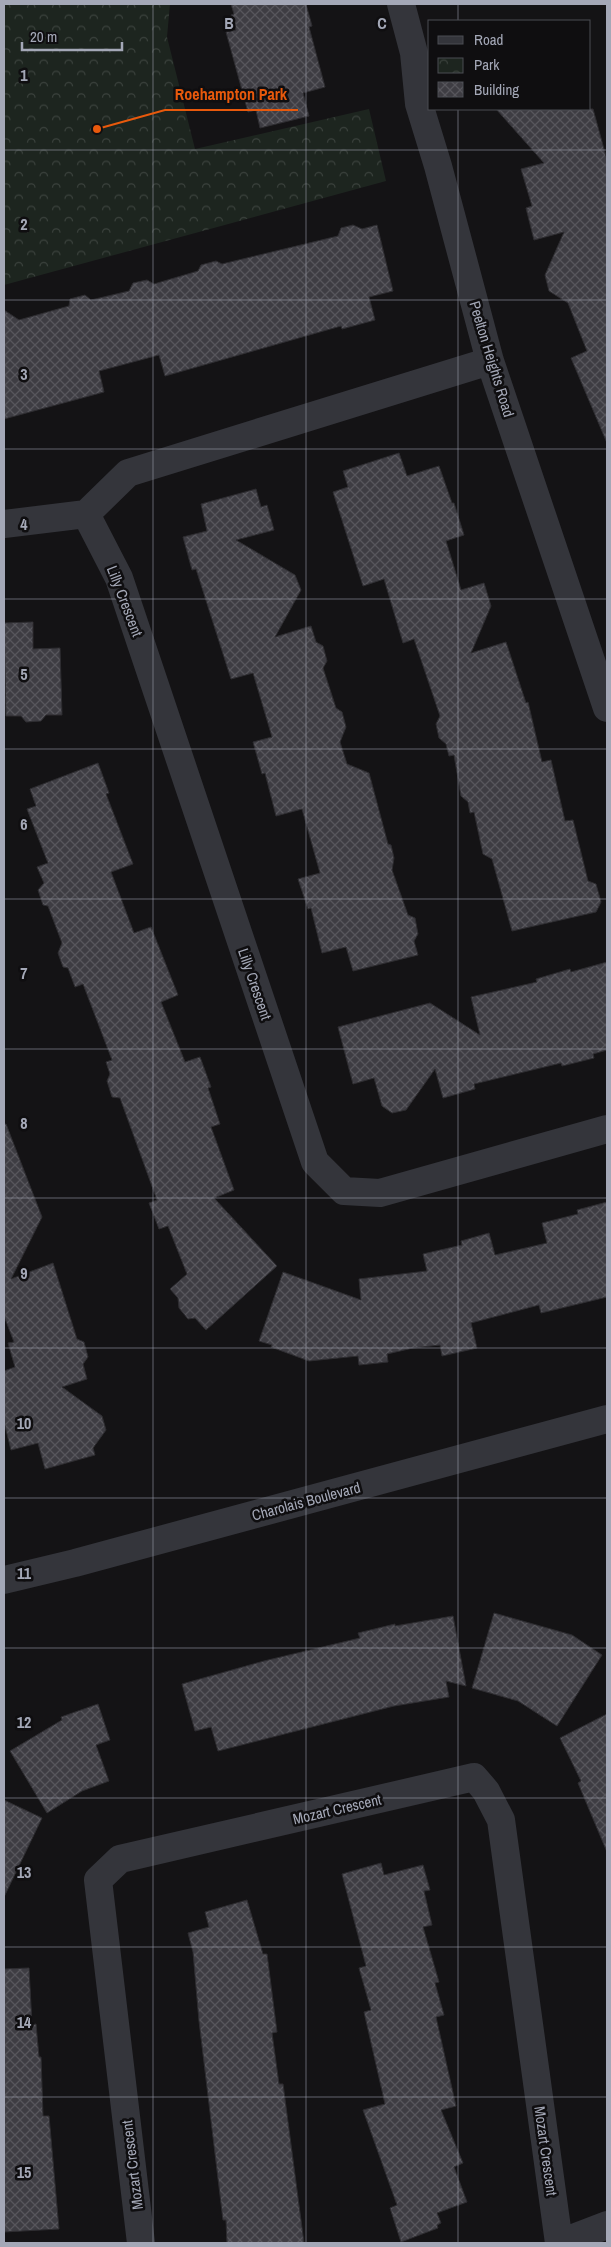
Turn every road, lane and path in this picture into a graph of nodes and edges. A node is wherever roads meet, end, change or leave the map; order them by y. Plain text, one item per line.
1 (401, 4) edge
2 (490, 361) junction
3 (86, 514) junction
4 (4, 524) edge
5 (607, 708) edge
6 (607, 1128) edge
7 (607, 1419) edge
8 (4, 1580) edge
9 (607, 2225) edge
10 (141, 2243) edge
11 (560, 2243) edge

1 - 2 street, Peelton Heights Road
2 - 3 street
2 - 5 street, Peelton Heights Road
3 - 4 street
3 - 6 street, Lilly Crescent
7 - 8 street, Charolais Boulevard
9 - 11 street
10 - 11 street, Mozart Crescent

